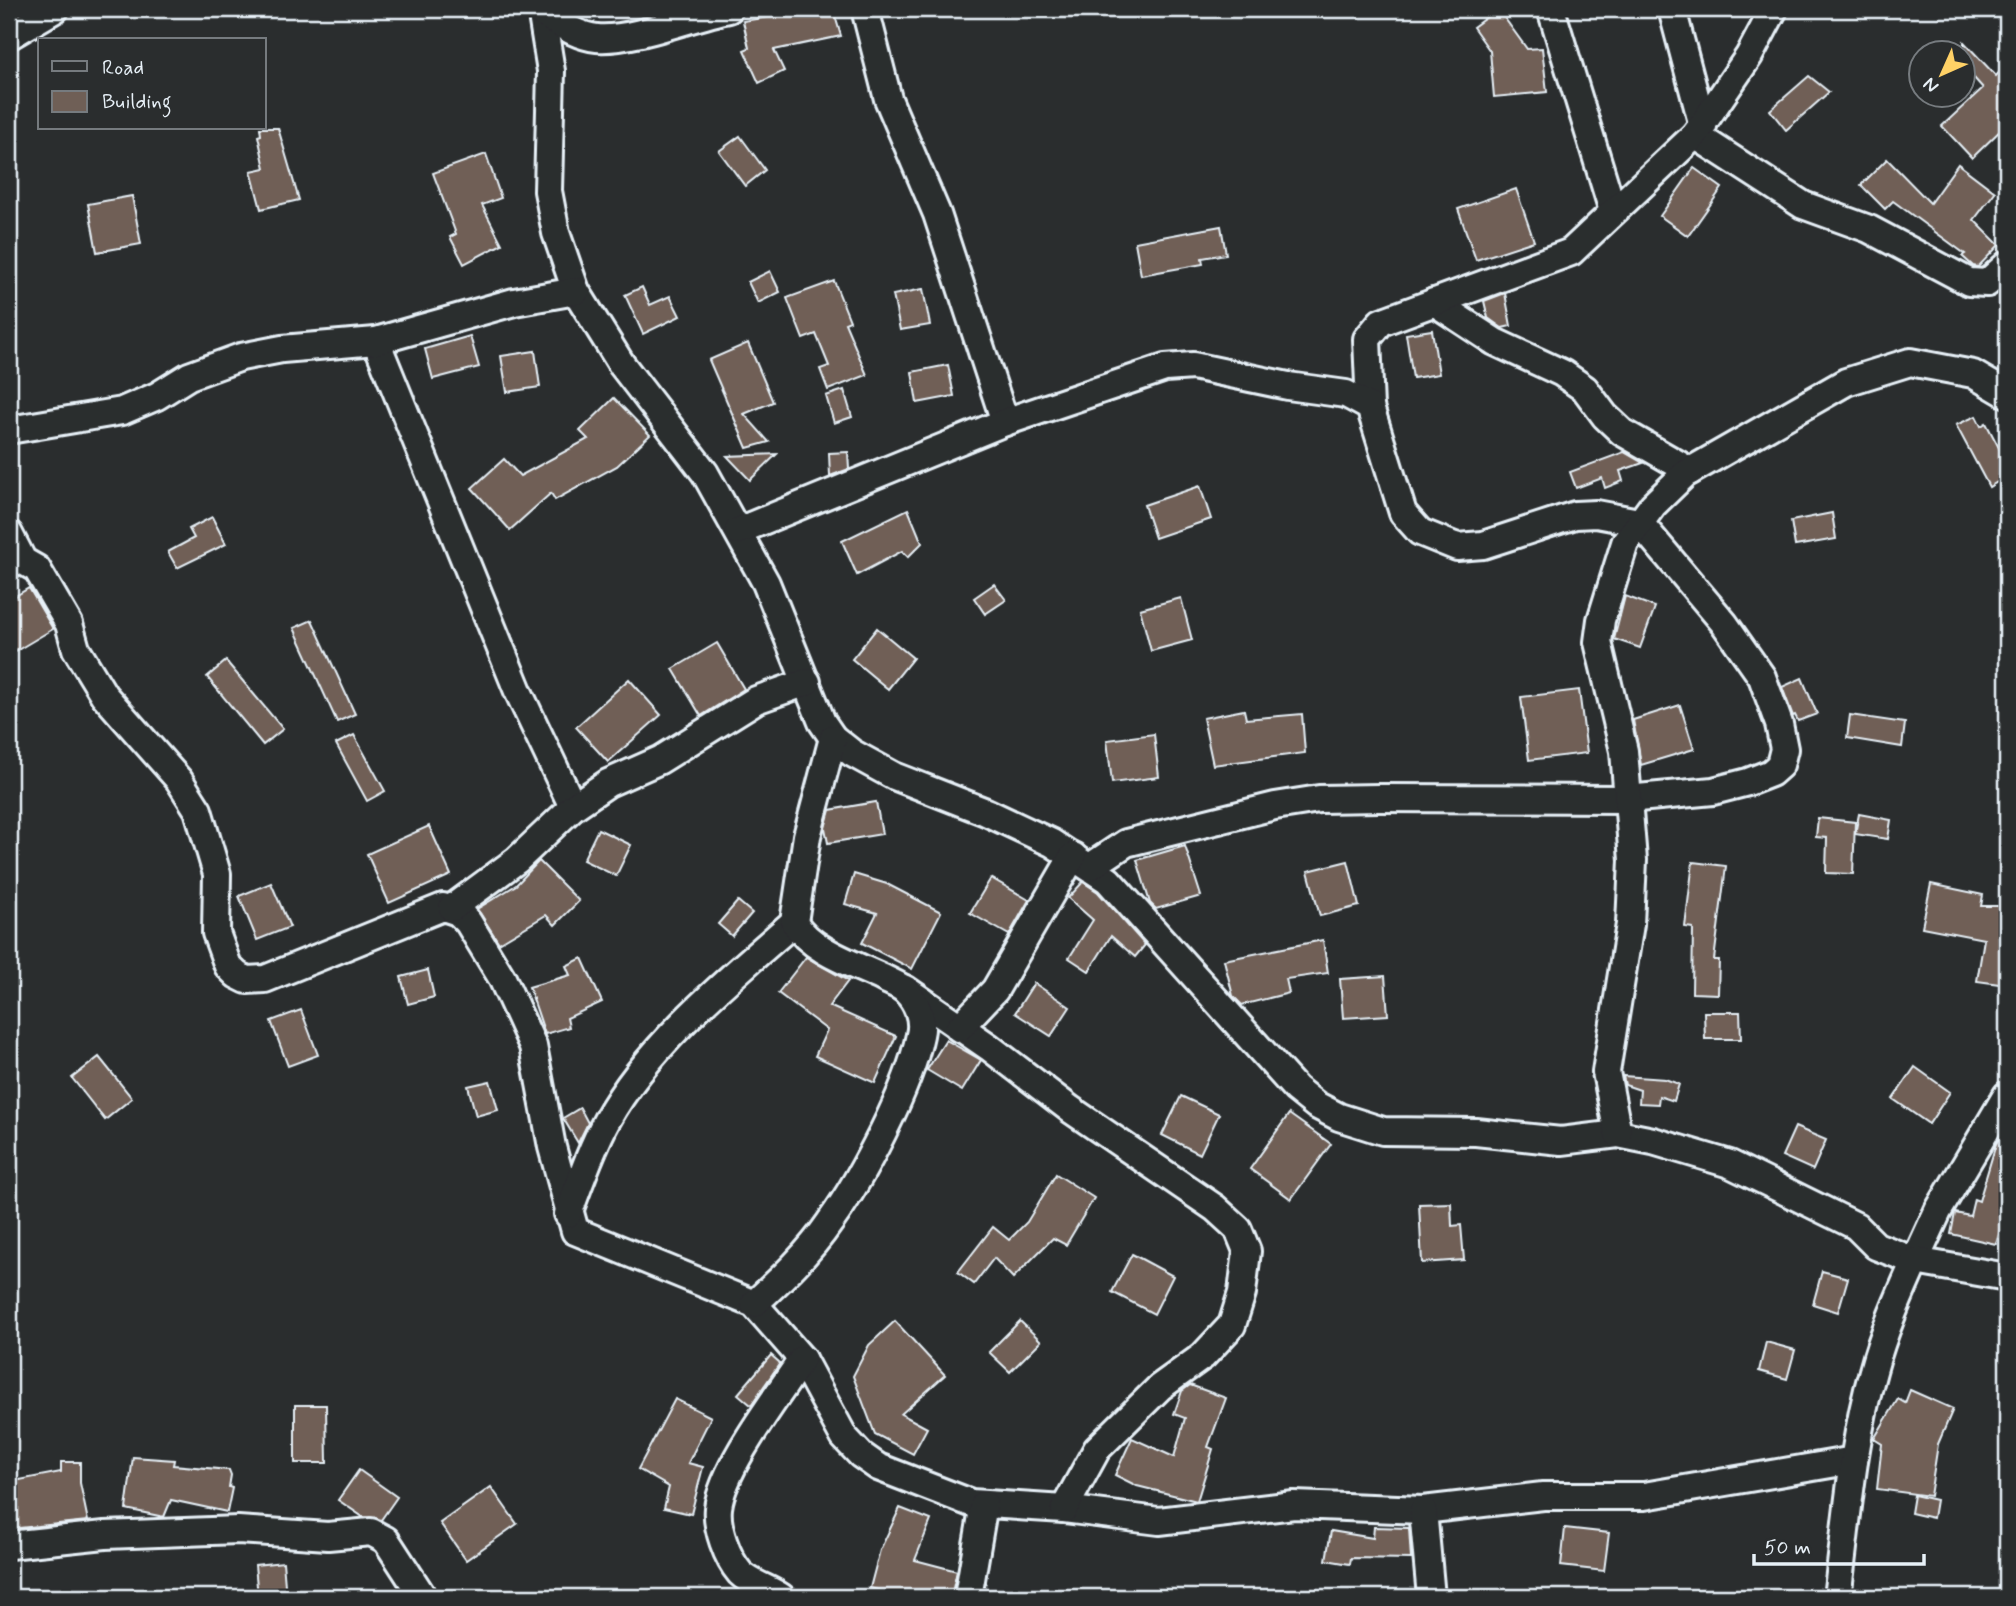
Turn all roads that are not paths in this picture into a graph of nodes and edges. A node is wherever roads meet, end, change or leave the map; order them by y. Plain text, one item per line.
1 (55, 9) edge
2 (729, 9) edge
3 (865, 9) edge
4 (1551, 9) edge
5 (1672, 9) edge
6 (1774, 9) edge
7 (542, 12) edge
8 (9, 36) edge
9 (597, 38) junction
10 (551, 71) junction
11 (1699, 130) junction
12 (1612, 211) junction
13 (2007, 265) edge
14 (576, 290) junction
15 (1434, 302) junction
16 (376, 341) junction
17 (2007, 394) edge
18 (1370, 407) junction
19 (1005, 422) junction
20 (9, 430) edge
21 (1690, 471) junction
22 (1639, 522) junction
23 (738, 531) junction
24 (9, 534) edge
25 (16, 563) edge
26 (807, 682) junction
27 (833, 738) junction
28 (1627, 799) junction
29 (573, 807) junction
30 (1081, 862) junction
31 (452, 908) junction
32 (794, 922) junction
33 (905, 989) junction
34 (959, 1028) junction
35 (2007, 1095) edge
36 (1618, 1134) junction
37 (568, 1214) junction
38 (1915, 1261) junction
39 (2007, 1277) edge
40 (754, 1304) junction
41 (802, 1359) junction
42 (1854, 1460) junction
43 (984, 1504) junction
44 (1064, 1509) junction
45 (1423, 1510) junction
46 (9, 1545) edge
47 (423, 1597) edge
48 (781, 1597) edge
49 (968, 1597) edge
50 (1431, 1597) edge
51 (1837, 1597) edge

1 - 8 street
2 - 9 street
3 - 19 street
4 - 12 street
5 - 11 street
6 - 11 street
7 - 9 street
7 - 10 street
9 - 10 street
10 - 14 street
11 - 12 street
11 - 13 street
12 - 15 street
14 - 16 street
14 - 23 street
15 - 18 street
15 - 21 street
16 - 20 street
16 - 29 street
17 - 21 street
18 - 19 street
18 - 22 street
19 - 23 street
21 - 22 street
22 - 28 street
22 - 28 street
23 - 26 street
24 - 25 street
25 - 31 street
26 - 27 street
26 - 29 street
27 - 30 street
27 - 32 street
28 - 30 street
28 - 36 street
29 - 31 street
30 - 34 street
30 - 36 street
31 - 37 street
32 - 33 street
32 - 37 street
33 - 34 street
33 - 40 street
34 - 44 street
35 - 38 street
36 - 38 street
37 - 40 street
38 - 39 street
38 - 42 street
40 - 41 street
41 - 43 street
41 - 48 street
42 - 45 street
42 - 51 street
43 - 44 street
43 - 49 street
44 - 45 street
45 - 50 street
46 - 47 street

